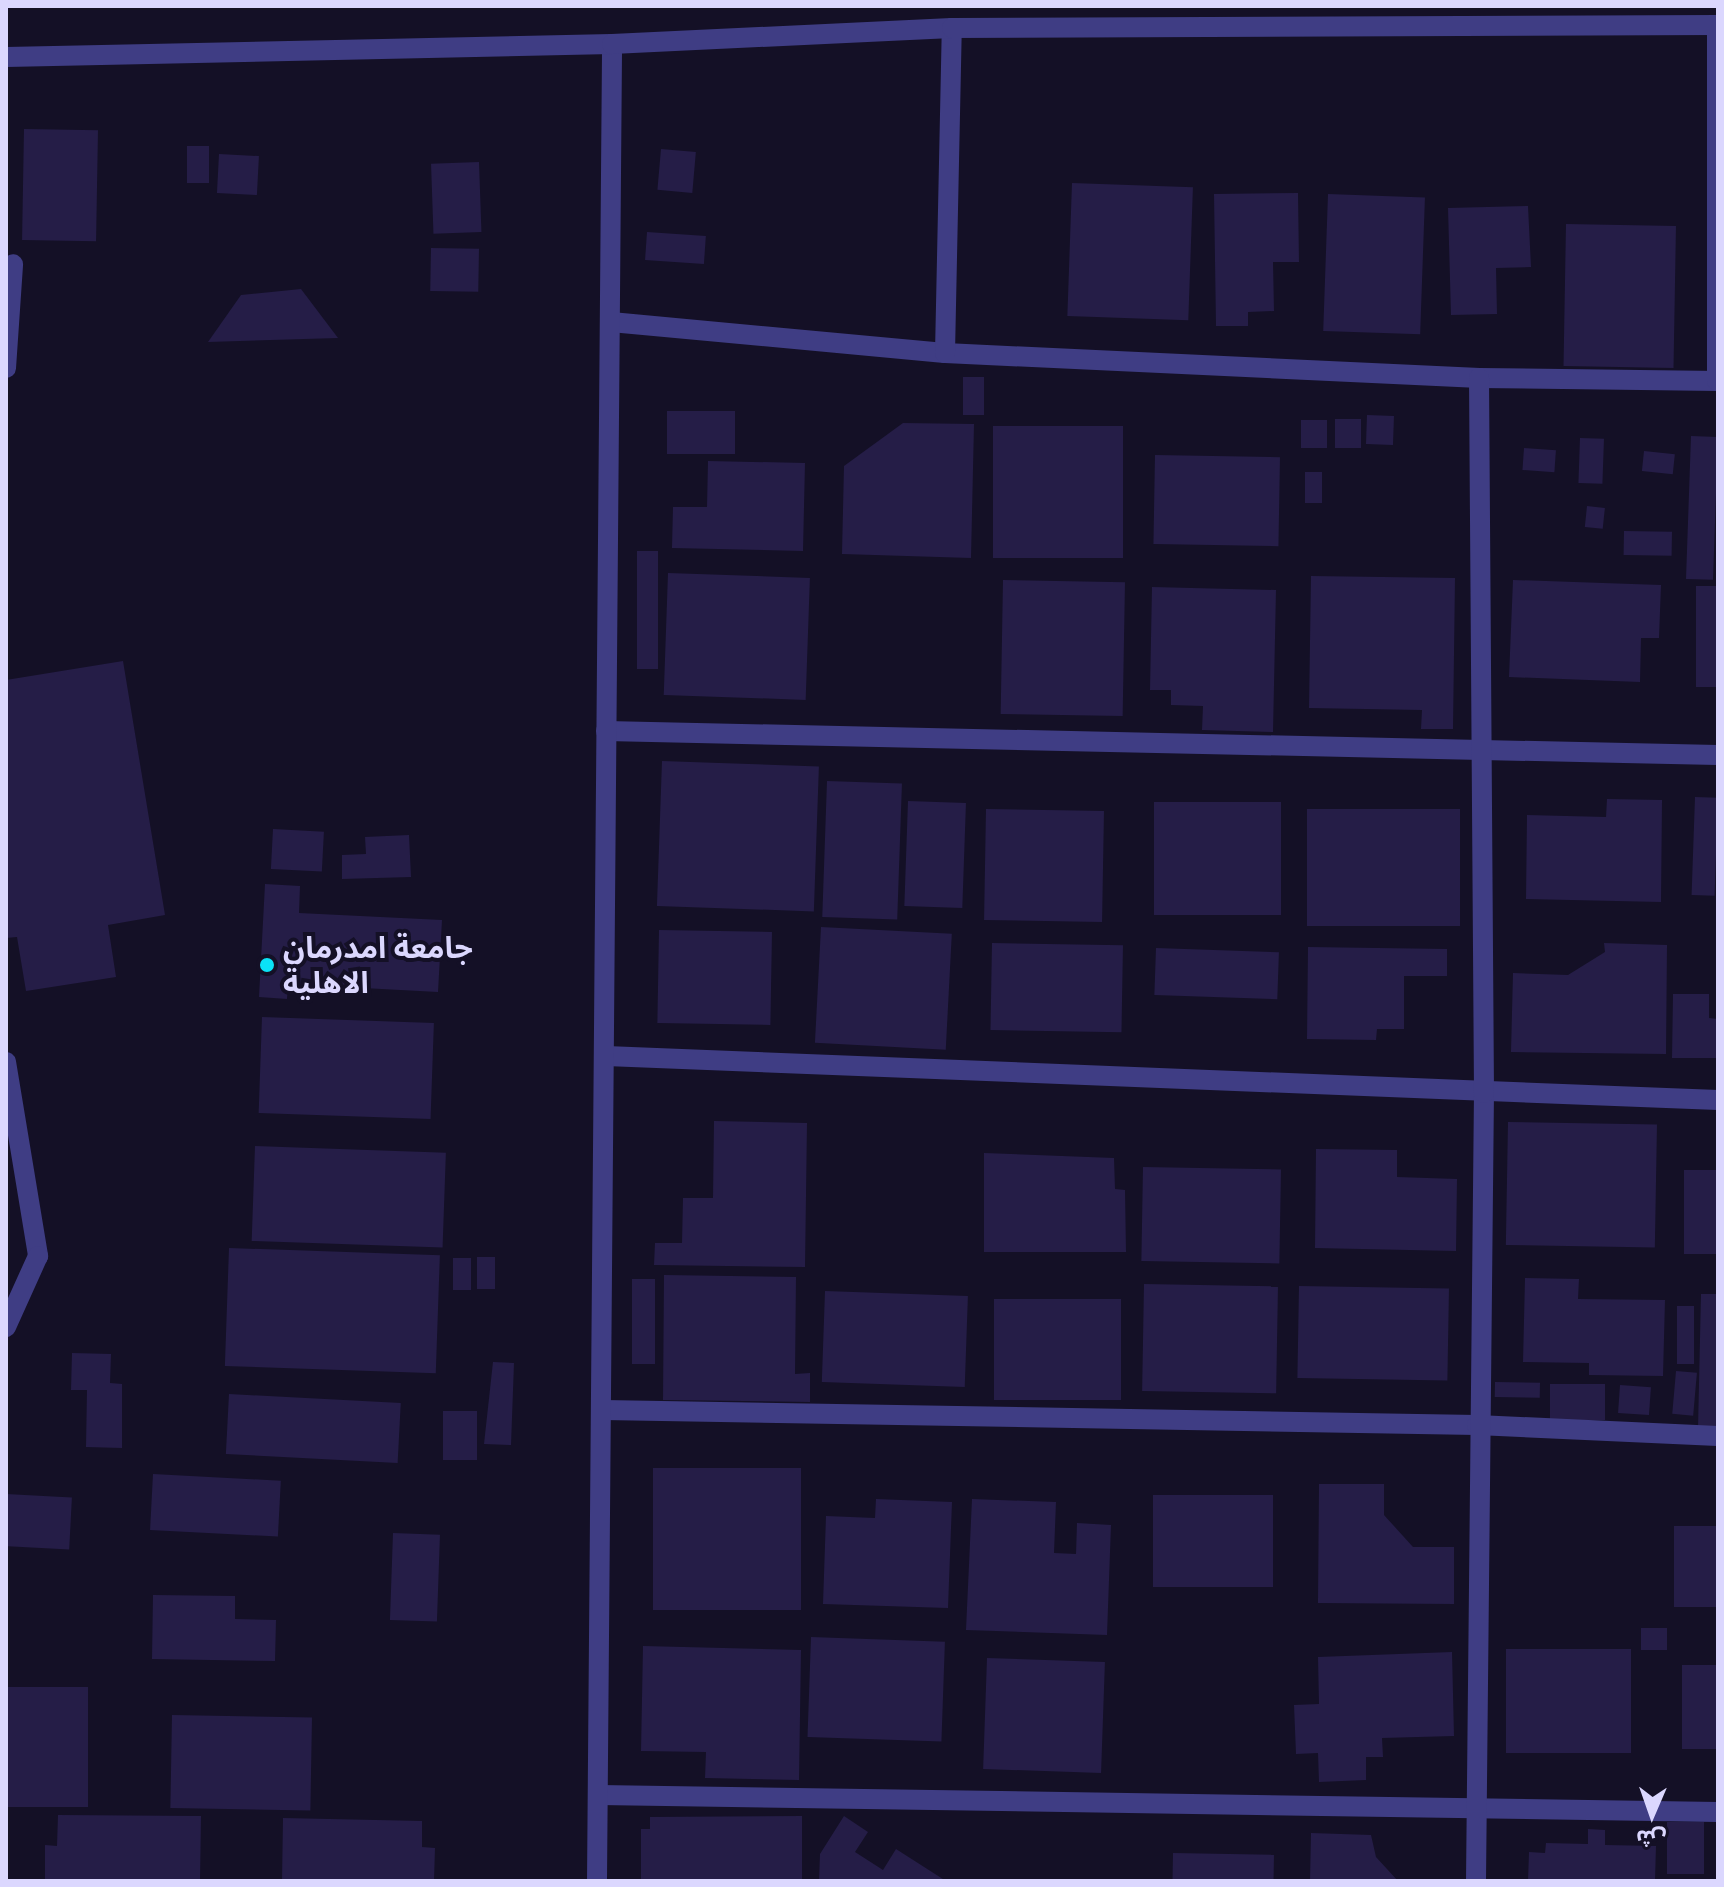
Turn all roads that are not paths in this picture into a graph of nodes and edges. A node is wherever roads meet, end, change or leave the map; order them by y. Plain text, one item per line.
1 (1718, 25) edge
2 (952, 28) junction
3 (612, 44) junction
4 (6, 57) edge
5 (13, 264) dead end
6 (611, 322) junction
7 (945, 353) junction
8 (6, 368) edge
9 (1479, 378) junction
10 (1718, 381) edge
11 (606, 731) junction
12 (1484, 750) junction
13 (1718, 755) edge
14 (606, 1056) junction
15 (6, 1062) edge
16 (1484, 1093) junction
17 (1718, 1100) edge
18 (6, 1327) edge
19 (603, 1410) junction
20 (1477, 1425) junction
21 (1718, 1436) edge
22 (599, 1795) junction
23 (1476, 1808) junction
24 (1718, 1812) edge
25 (597, 1881) edge
26 (1476, 1881) edge

1 - 2 street
1 - 10 street
2 - 3 street
2 - 7 street
3 - 4 street
3 - 6 street
5 - 8 street
6 - 7 street
6 - 11 street
7 - 9 street
9 - 10 street
9 - 12 street
11 - 12 street
11 - 14 street
12 - 13 street
12 - 16 street
14 - 16 street
14 - 19 street
15 - 18 street
16 - 17 street
16 - 20 street
19 - 20 street
19 - 22 street
20 - 21 street
20 - 23 street
22 - 23 street
22 - 25 street
23 - 24 street
23 - 26 street

